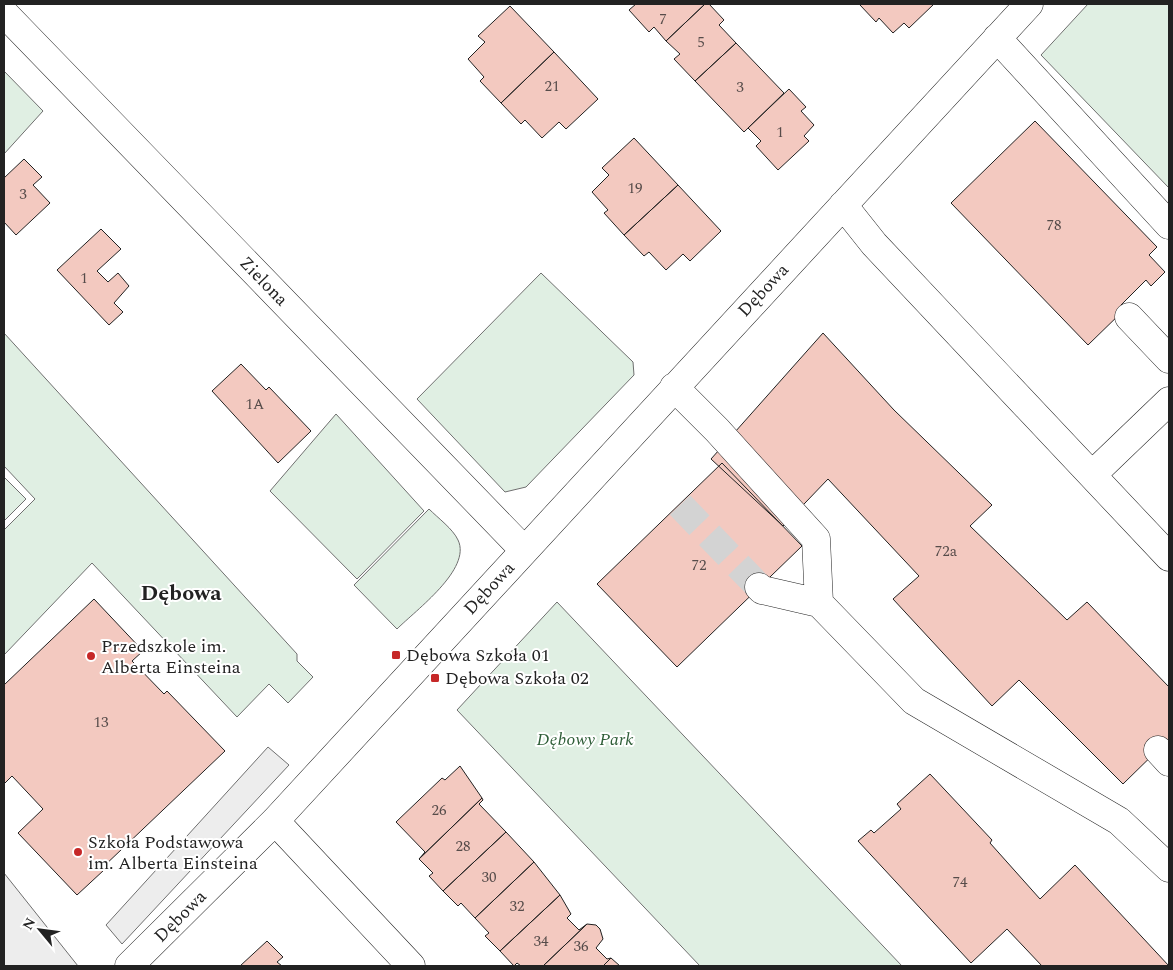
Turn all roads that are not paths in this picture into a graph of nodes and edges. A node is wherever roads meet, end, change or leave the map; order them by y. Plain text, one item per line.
1 (1029, 4) edge
2 (4, 13) edge
3 (997, 38) junction
4 (843, 205) junction
5 (1169, 225) edge
6 (1129, 317) dead end
7 (1169, 359) edge
8 (674, 387) junction
9 (1169, 401) edge
10 (1093, 474) junction
11 (524, 550) junction
12 (1169, 557) edge
13 (759, 587) tunnel mouth
14 (819, 603) junction
15 (276, 821) junction
16 (1167, 863) edge
17 (130, 966) edge
18 (411, 966) edge

1 - 3 street, Dębowa
2 - 11 street, Zielona
3 - 4 street, Dębowa
3 - 5 street
4 - 8 street, Dębowa
4 - 10 street
6 - 7 street
8 - 11 street, Dębowa
8 - 14 street
9 - 10 street
10 - 12 street
11 - 15 street, Dębowa
13 - 14 street
14 - 16 street
15 - 17 street, Dębowa
15 - 18 street

